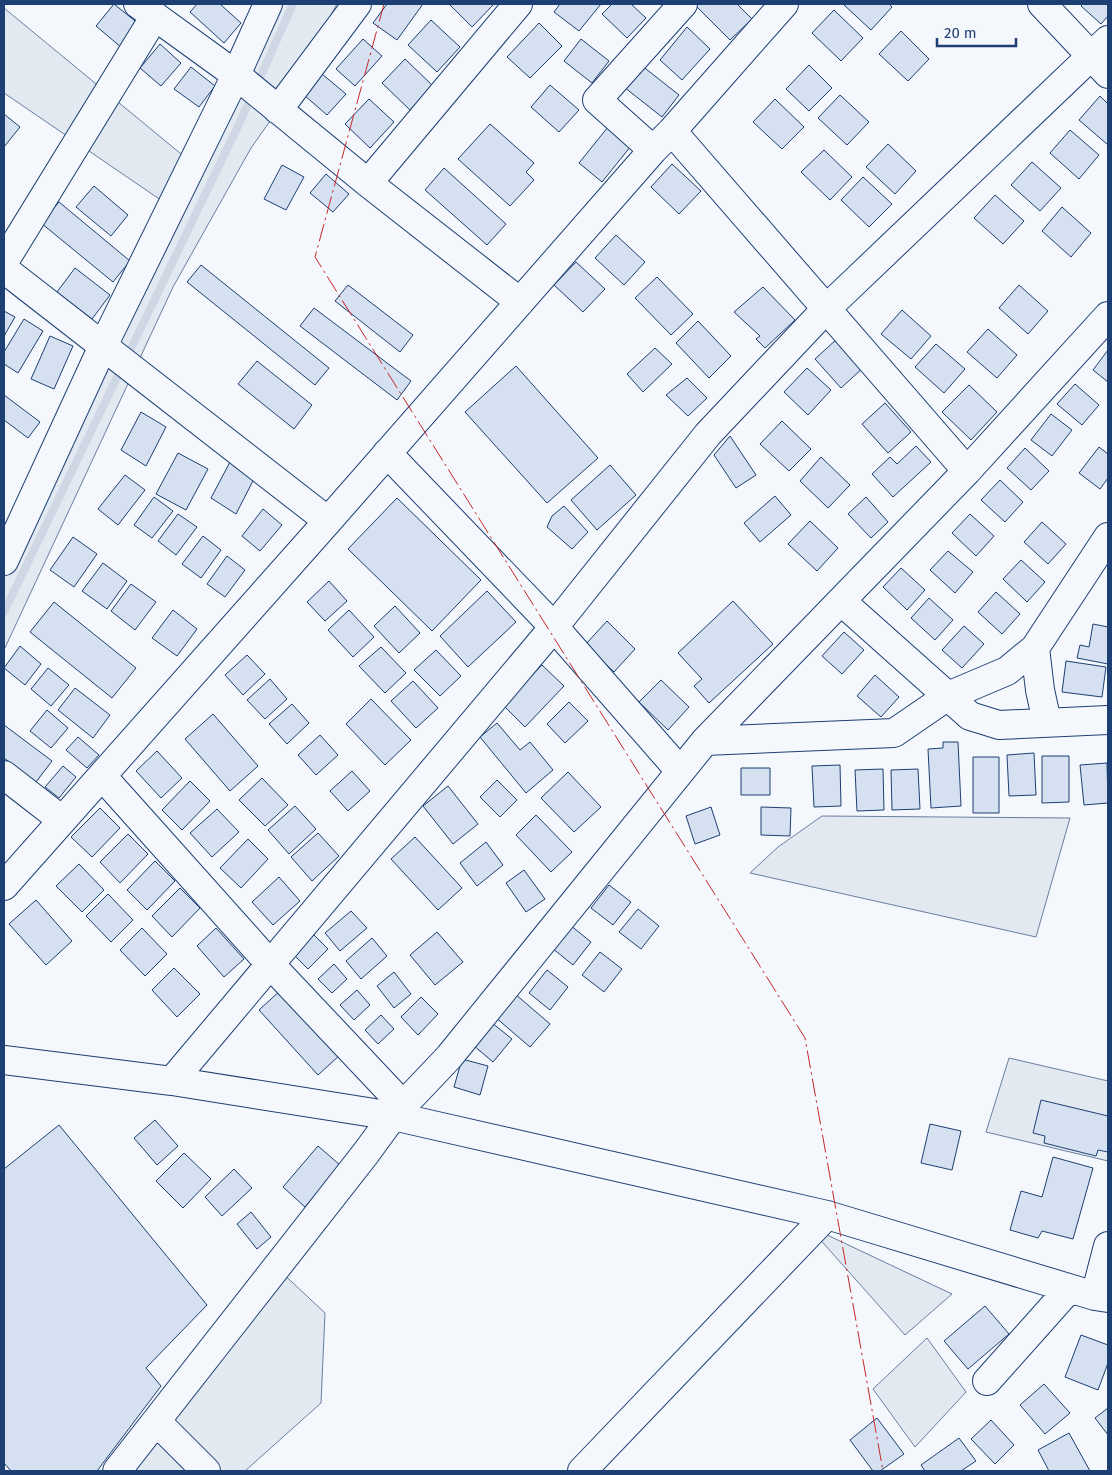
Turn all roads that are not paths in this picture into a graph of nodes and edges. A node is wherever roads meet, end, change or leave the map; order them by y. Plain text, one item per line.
1 (268, 4) edge
2 (358, 4) edge
3 (518, 4) edge
4 (683, 4) edge
5 (784, 4) edge
6 (1042, 4) edge
7 (147, 10) edge
8 (1103, 57) edge
9 (236, 75) junction
10 (278, 110) junction
11 (672, 131) junction
12 (653, 150) junction
13 (368, 183) junction
14 (4, 262) edge
15 (4, 269) edge
16 (520, 302) junction
17 (826, 309) junction
18 (1108, 316) edge
19 (102, 346) junction
20 (387, 453) junction
21 (967, 471) junction
22 (328, 521) junction
23 (1108, 537) edge
24 (4, 561) edge
25 (841, 601) junction
26 (554, 627) junction
27 (1035, 648) junction
28 (948, 696) junction
29 (1108, 720) edge
30 (1047, 722) junction
31 (705, 740) junction
32 (680, 771) junction
33 (4, 774) edge
34 (102, 776) junction
35 (62, 820) junction
36 (4, 886) edge
37 (270, 964) junction
38 (4, 1060) edge
39 (172, 1081) junction
40 (398, 1111) junction
41 (827, 1215) junction
42 (1108, 1246) edge
43 (1091, 1294) edge
44 (987, 1381) dead end
45 (156, 1421) junction
46 (117, 1471) edge
47 (206, 1471) edge
48 (582, 1471) edge

1 - 9 street
2 - 10 street
3 - 13 street
4 - 12 street
5 - 11 street
6 - 8 street
7 - 9 street
7 - 14 street
8 - 17 street
9 - 10 street
9 - 19 street
10 - 13 street
11 - 12 street
11 - 17 street
12 - 16 street
13 - 16 street
15 - 19 street
16 - 20 street
17 - 21 street
17 - 26 street
18 - 21 street
19 - 22 street
19 - 24 street
20 - 22 street
20 - 26 street
21 - 25 street
22 - 34 street
23 - 27 street
25 - 28 street
25 - 31 street
26 - 32 street
26 - 37 street
27 - 28 street
27 - 30 street
28 - 30 street
28 - 31 street
29 - 30 street
31 - 32 street
32 - 40 street
33 - 35 street
34 - 35 street
34 - 37 street
35 - 36 street
37 - 39 street
37 - 40 street
38 - 39 street
39 - 40 street
40 - 41 street
40 - 45 street
41 - 43 street
41 - 48 street
42 - 43 street
43 - 44 street
45 - 46 street
45 - 47 street

